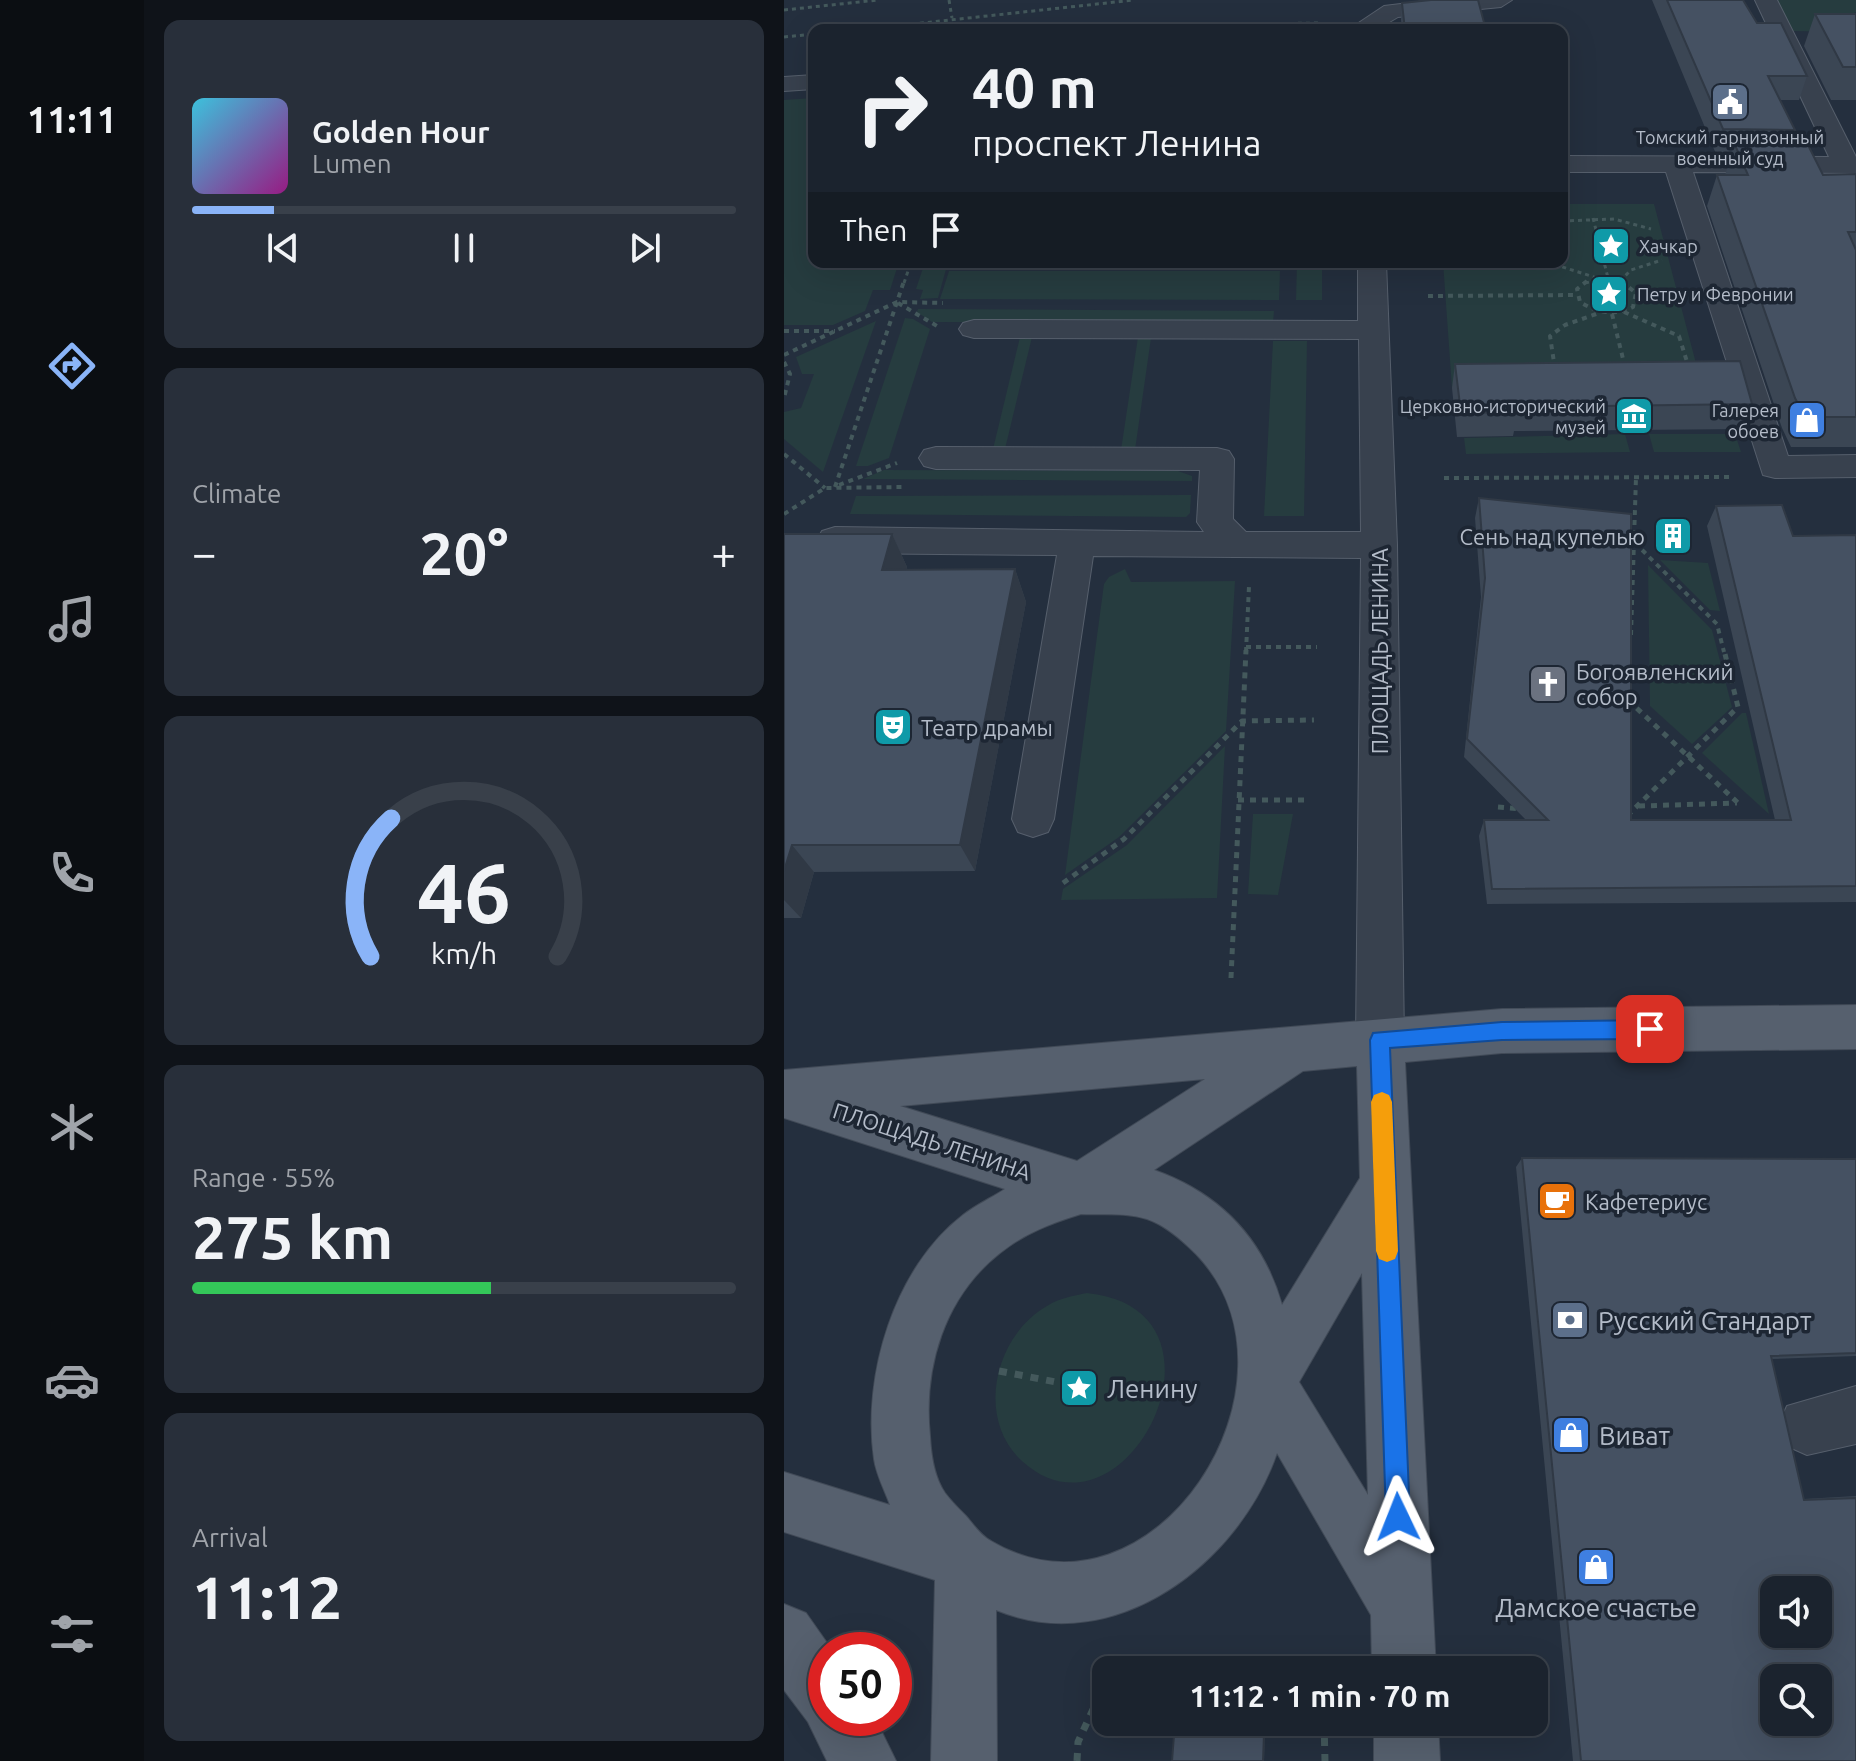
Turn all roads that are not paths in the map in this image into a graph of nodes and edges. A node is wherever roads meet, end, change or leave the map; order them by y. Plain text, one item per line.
1 (1501, 0) edge
2 (1766, 0) edge
3 (1370, 24) edge
4 (808, 82) edge
5 (784, 84) edge
6 (1568, 164) edge
7 (1677, 165) junction
8 (1851, 165) edge
9 (1372, 268) edge
10 (974, 329) dead end
11 (1375, 330) junction
12 (936, 458) road end
13 (1856, 466) edge
14 (810, 540) edge
15 (1077, 543) junction
16 (1244, 545) junction
17 (1379, 545) junction
18 (1033, 819) dead end
19 (1856, 1027) edge
20 (1380, 1040) junction
21 (1299, 1046) junction
22 (784, 1093) edge
23 (1384, 1186) junction
24 (1081, 1188) junction
25 (1267, 1382) junction
26 (784, 1502) edge
27 (966, 1561) junction
28 (1402, 1609) junction
29 (784, 1635) edge
30 (1404, 1656) edge
31 (808, 1667) edge
32 (849, 1736) edge
33 (1406, 1736) edge
34 (863, 1761) edge
35 (964, 1761) edge
36 (1407, 1761) edge

1 - 3 street
2 - 8 street
4 - 5 street
6 - 7 street
7 - 8 street
7 - 13 street
9 - 11 street, ПЛОЩАДЬ ЛЕНИНА
10 - 11 street
11 - 17 street, ПЛОЩАДЬ ЛЕНИНА
12 - 16 street
14 - 15 street
15 - 16 street
15 - 18 street
16 - 17 street
17 - 20 street, ПЛОЩАДЬ ЛЕНИНА
19 - 20 main road
20 - 21 main road, ПЛОЩАДЬ ЛЕНИНА
20 - 23 main road, ПЛОЩАДЬ ЛЕНИНА
21 - 22 main road, ПЛОЩАДЬ ЛЕНИНА
21 - 24 main road, ПЛОЩАДЬ ЛЕНИНА
22 - 24 main road, ПЛОЩАДЬ ЛЕНИНА
23 - 25 main road, ПЛОЩАДЬ ЛЕНИНА
23 - 28 main road, ПЛОЩАДЬ ЛЕНИНА
24 - 25 main road, ПЛОЩАДЬ ЛЕНИНА
24 - 27 main road, ПЛОЩАДЬ ЛЕНИНА
25 - 27 main road, ПЛОЩАДЬ ЛЕНИНА
25 - 28 main road, ПЛОЩАДЬ ЛЕНИНА
26 - 27 main road, ПЛОЩАДЬ ЛЕНИНА
27 - 35 main road
28 - 30 main road, ПЛОЩАДЬ ЛЕНИНА
29 - 31 main road
32 - 34 main road
33 - 36 main road

